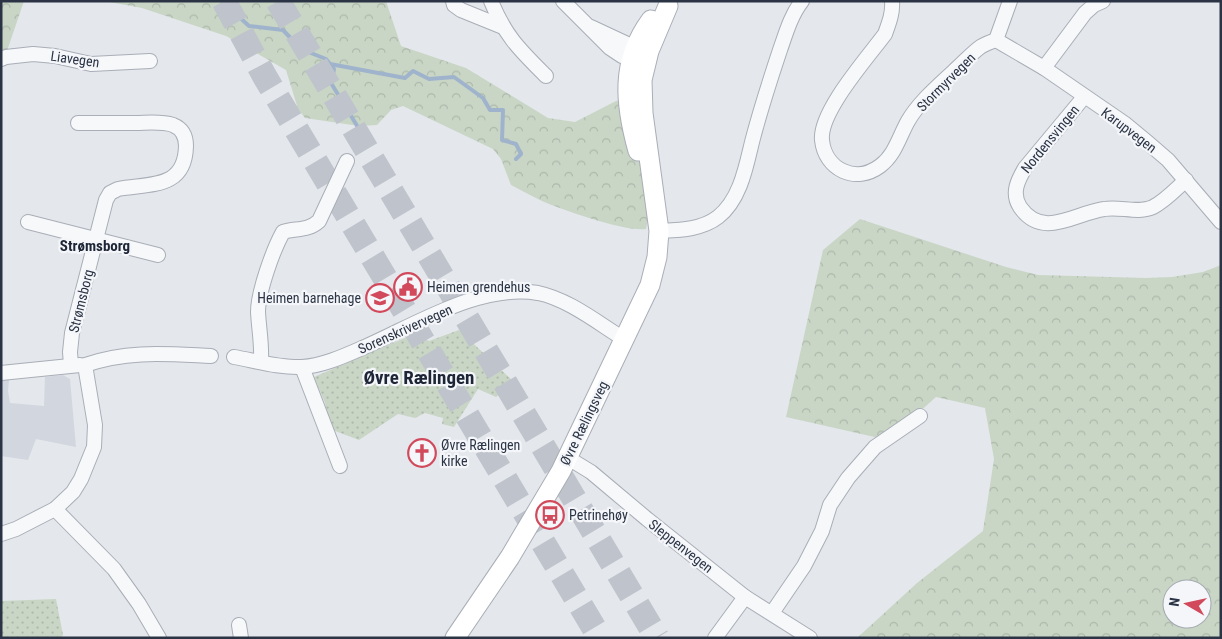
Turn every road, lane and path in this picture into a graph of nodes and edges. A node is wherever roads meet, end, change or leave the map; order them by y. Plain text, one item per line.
1 (453, 1) edge
2 (491, 1) edge
3 (563, 1) edge
4 (802, 1) edge
5 (892, 1) edge
6 (1010, 1) edge
7 (1103, 1) edge
8 (671, 4) edge
9 (503, 27) junction
10 (996, 40) junction
11 (638, 56) junction
12 (1, 59) edge
13 (150, 61) dead end
14 (1044, 68) junction
15 (546, 76) dead end
16 (1084, 97) junction
17 (78, 124) dead end
18 (347, 161) dead end
19 (1186, 180) junction
20 (28, 222) dead end
21 (1221, 222) edge
22 (659, 231) junction
23 (97, 239) junction
24 (158, 255) dead end
25 (624, 339) junction
26 (211, 356) dead end
27 (234, 357) dead end
28 (261, 362) junction
29 (71, 365) junction
30 (86, 365) junction
31 (302, 367) junction
32 (1, 373) edge
33 (920, 416) dead end
34 (568, 458) junction
35 (340, 466) dead end
36 (55, 508) junction
37 (1, 534) edge
38 (745, 597) junction
39 (772, 613) junction
40 (160, 638) edge
41 (455, 638) edge
42 (715, 638) edge
43 (810, 638) edge

1 - 9 street
2 - 9 street
3 - 11 street
4 - 22 street
5 - 10 street, Stormyrvegen
6 - 10 street
7 - 14 street
8 - 11 main road, Øvre Rælingsveg
9 - 15 street
10 - 14 street, Karupvegen
11 - 22 main road, Øvre Rælingsveg
12 - 13 street, Liavegen
14 - 16 street, Karupvegen
16 - 19 street, Karupvegen
16 - 19 street, Nordensvingen
17 - 23 street, Strømsborg
18 - 28 street
19 - 21 street, Karupvegen
20 - 23 street
22 - 25 main road, Øvre Rælingsveg
23 - 24 street
23 - 29 street, Strømsborg
25 - 31 street, Sorenskrivervegen
25 - 34 main road, Øvre Rælingsveg
26 - 30 street
27 - 28 street, Sorenskrivervegen
28 - 31 street, Sorenskrivervegen
29 - 30 street
29 - 32 street
30 - 36 street
31 - 35 street
33 - 39 street
34 - 38 street, Sleppenvegen
34 - 41 main road, Øvre Rælingsveg
36 - 37 street
36 - 40 street
38 - 39 street, Sleppenvegen
38 - 42 street
39 - 43 street, Sleppenvegen

